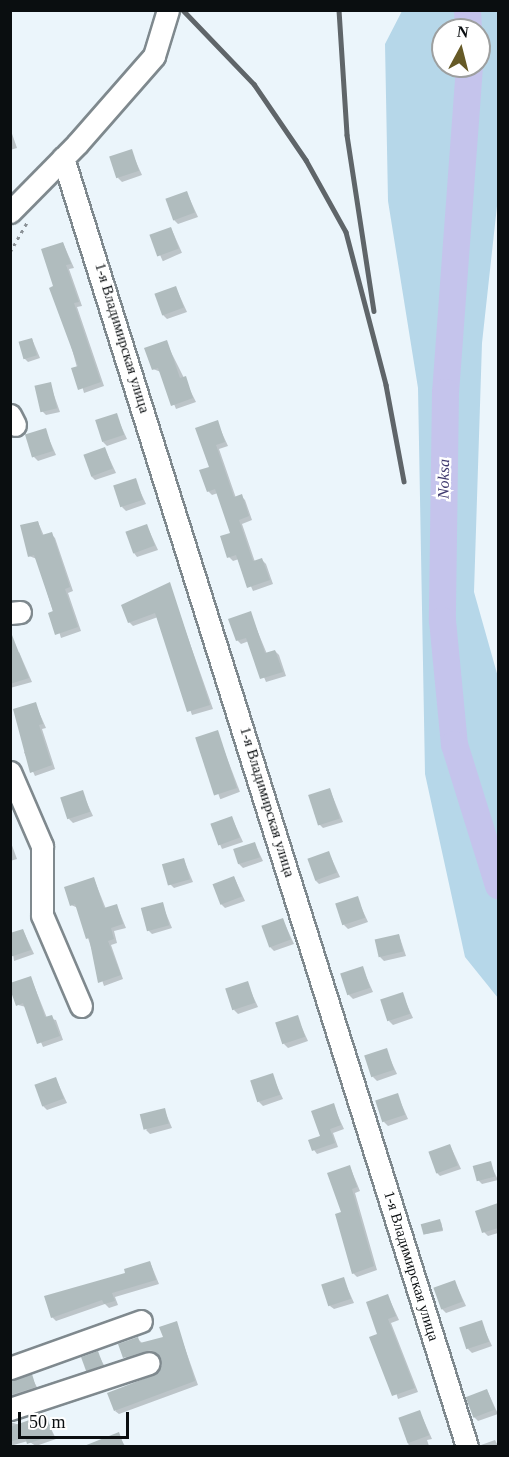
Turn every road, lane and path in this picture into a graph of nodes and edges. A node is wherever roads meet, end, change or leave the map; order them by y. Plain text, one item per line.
1 (168, 10) edge
2 (63, 159) junction
3 (10, 212) edge
4 (10, 772) edge
5 (81, 1006) dead end
6 (141, 1321) dead end
7 (149, 1363) dead end
8 (10, 1368) edge
9 (10, 1409) edge
10 (467, 1446) edge

1 - 2 street
2 - 3 street
2 - 10 street, 1-я Владимирская улица
4 - 5 street
6 - 8 street
7 - 9 street

